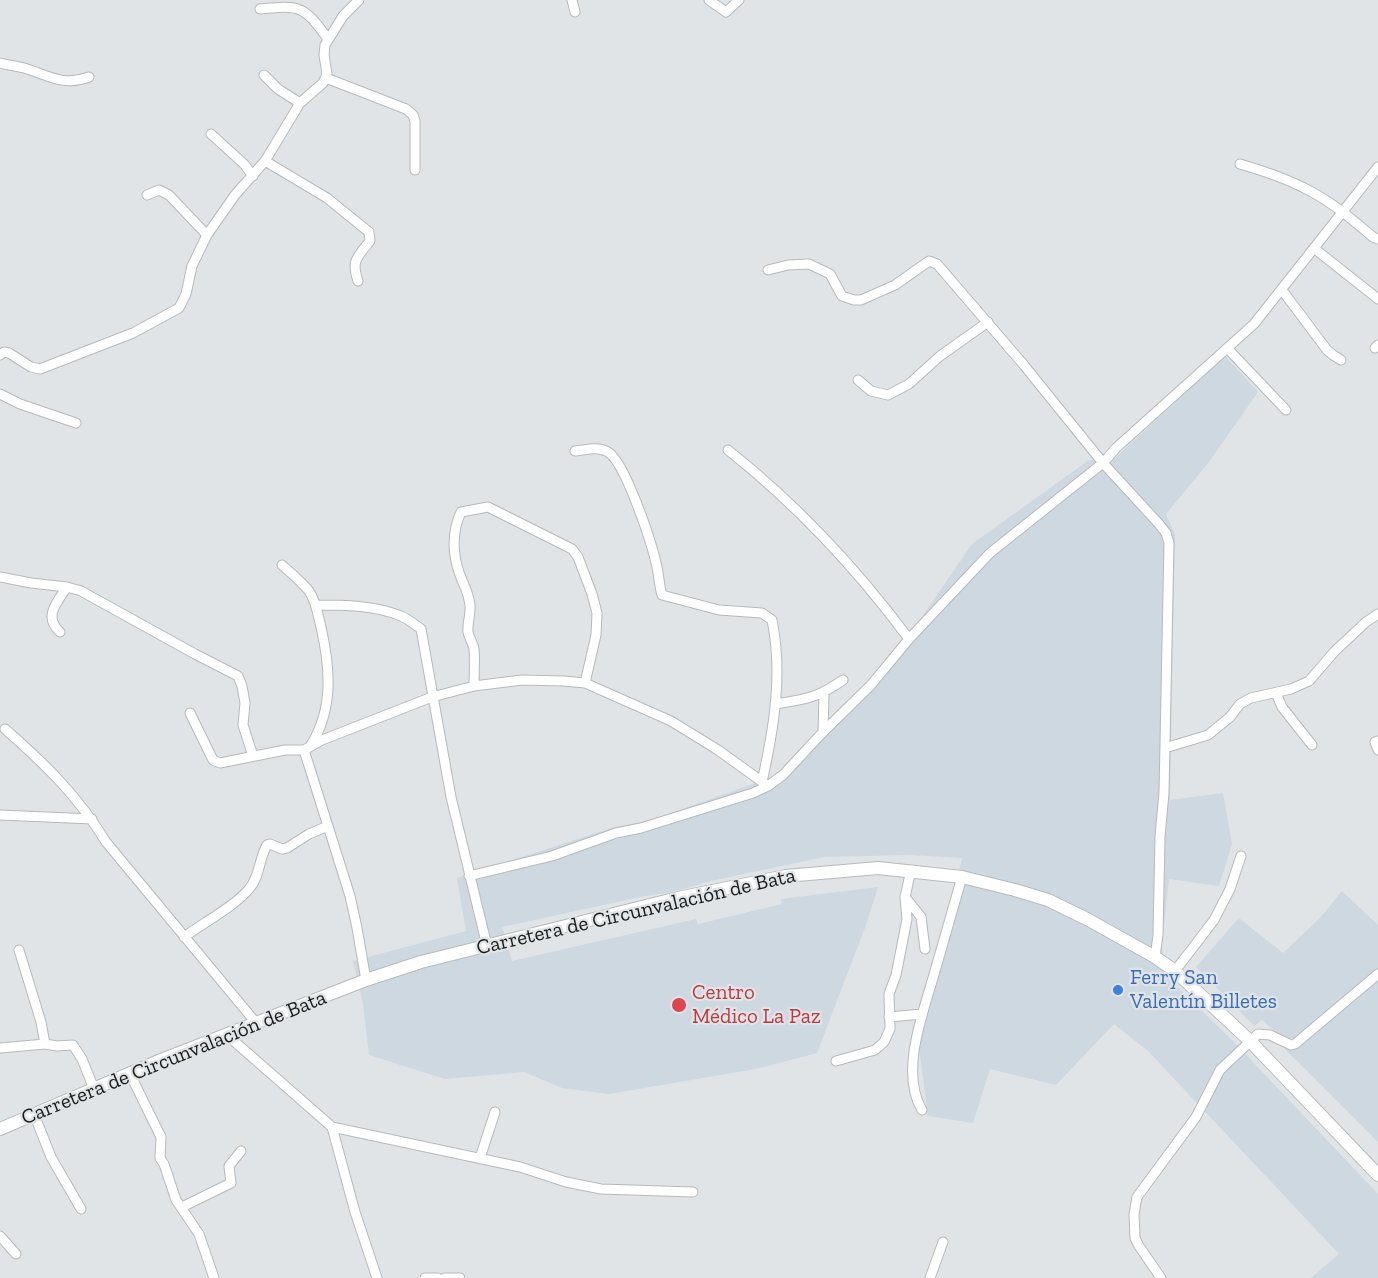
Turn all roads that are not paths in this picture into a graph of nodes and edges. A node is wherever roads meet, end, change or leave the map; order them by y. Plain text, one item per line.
1 (359, 0) edge
2 (572, 0) edge
3 (709, 0) edge
4 (739, 0) edge
5 (260, 9) dead end
6 (575, 12) dead end
7 (328, 39) junction
8 (0, 63) edge
9 (264, 75) dead end
10 (89, 77) dead end
11 (326, 78) junction
12 (300, 103) junction
13 (211, 134) dead end
14 (265, 161) junction
15 (1240, 164) dead end
16 (1378, 167) edge
17 (415, 170) dead end
18 (253, 176) junction
19 (147, 195) dead end
20 (1343, 213) junction
21 (207, 236) junction
22 (1378, 239) edge
23 (1314, 249) junction
24 (768, 270) dead end
25 (358, 281) dead end
26 (1282, 290) junction
27 (1378, 299) edge
28 (988, 322) junction
29 (1227, 348) junction
30 (0, 355) edge
31 (1341, 360) dead end
32 (858, 380) dead end
33 (0, 394) edge
34 (1286, 410) dead end
35 (76, 423) dead end
36 (728, 450) dead end
37 (575, 451) dead end
38 (1103, 464) junction
39 (282, 565) dead end
40 (0, 577) edge
41 (67, 587) junction
42 (316, 605) junction
43 (1378, 614) edge
44 (60, 632) dead end
45 (909, 639) junction
46 (843, 680) dead end
47 (585, 683) junction
48 (474, 686) junction
49 (1276, 693) junction
50 (824, 694) junction
51 (432, 697) junction
52 (776, 704) junction
53 (190, 713) dead end
54 (5, 729) dead end
55 (823, 732) junction
56 (1378, 741) edge
57 (1312, 745) dead end
58 (307, 748) junction
59 (1165, 748) junction
60 (1378, 750) edge
61 (253, 756) junction
62 (765, 784) junction
63 (0, 815) edge
64 (92, 819) junction
65 (328, 826) junction
66 (1241, 856) dead end
67 (911, 870) junction
68 (468, 876) junction
69 (962, 877) junction
70 (905, 897) junction
71 (184, 937) junction
72 (486, 946) junction
73 (925, 949) dead end
74 (20, 950) dead end
75 (1155, 957) junction
76 (1175, 971) junction
77 (1378, 974) edge
78 (366, 980) junction
79 (922, 1014) junction
80 (889, 1017) junction
81 (257, 1024) junction
82 (227, 1035) junction
83 (1250, 1041) junction
84 (45, 1044) junction
85 (0, 1048) edge
86 (836, 1061) dead end
87 (130, 1074) junction
88 (94, 1089) junction
89 (922, 1110) dead end
90 (495, 1112) dead end
91 (34, 1114) junction
92 (332, 1127) junction
93 (0, 1129) edge
94 (241, 1151) dead end
95 (480, 1158) junction
96 (1378, 1175) edge
97 (693, 1192) dead end
98 (182, 1207) junction
99 (81, 1209) dead end
100 (0, 1236) edge
101 (943, 1242) dead end
102 (16, 1254) dead end
103 (214, 1278) edge
104 (376, 1278) edge
105 (425, 1278) edge
106 (436, 1278) edge
107 (445, 1278) edge
108 (460, 1278) edge
109 (930, 1278) edge
110 (1161, 1278) edge

1 - 7 street
2 - 6 street
3 - 4 street
5 - 7 street
7 - 11 street
8 - 10 street
9 - 12 street
11 - 12 street
11 - 17 street
12 - 14 street
13 - 18 street
14 - 18 street
14 - 25 street
15 - 20 street
16 - 20 street
18 - 21 street
19 - 21 street
20 - 22 street
20 - 23 street
21 - 30 street
23 - 26 street
23 - 27 street
24 - 28 street
26 - 29 street
26 - 31 street
28 - 32 street
28 - 38 street
29 - 34 street
29 - 38 street
33 - 35 street
36 - 45 street
37 - 52 street
38 - 45 street
38 - 59 street
39 - 42 street
40 - 41 street
41 - 44 street
41 - 61 street
42 - 51 street
42 - 58 street
43 - 49 street
45 - 55 street
46 - 50 street
47 - 48 street
47 - 48 street
47 - 62 street
48 - 51 street
49 - 57 street
49 - 59 street
50 - 52 street
50 - 55 street
51 - 58 street
51 - 68 street
52 - 62 street
53 - 61 street
54 - 64 street
55 - 62 street
56 - 60 street
58 - 61 street
58 - 65 street
59 - 75 street
62 - 68 street
63 - 64 street
64 - 71 street
65 - 71 street
65 - 78 street
66 - 76 street
67 - 69 main road, Carretera de Circunvalación de Bata
67 - 70 street
67 - 72 main road, Carretera de Circunvalación de Bata
68 - 72 street
69 - 75 main road, Carretera de Circunvalación de Bata
69 - 79 street
70 - 73 street
70 - 80 street
71 - 81 street
72 - 78 main road, Carretera de Circunvalación de Bata
74 - 84 street
75 - 76 main road, Carretera de Circunvalación de Bata
76 - 83 main road, Carretera de Circunvalación de Bata
77 - 83 street
78 - 81 main road, Carretera de Circunvalación de Bata
79 - 80 street
79 - 89 street
80 - 86 street
81 - 82 main road, Carretera de Circunvalación de Bata
82 - 87 main road, Carretera de Circunvalación de Bata
82 - 92 street
83 - 96 main road, Carretera de Circunvalación de Bata
83 - 110 street
84 - 85 street
84 - 88 street
87 - 88 main road, Carretera de Circunvalación de Bata
87 - 98 street
88 - 91 main road, Carretera de Circunvalación de Bata
90 - 95 street
91 - 93 main road, Carretera de Circunvalación de Bata
91 - 99 street
92 - 95 street
92 - 104 street
94 - 98 street
95 - 97 street
98 - 103 street
100 - 102 street
101 - 109 street
105 - 106 street
107 - 108 street

